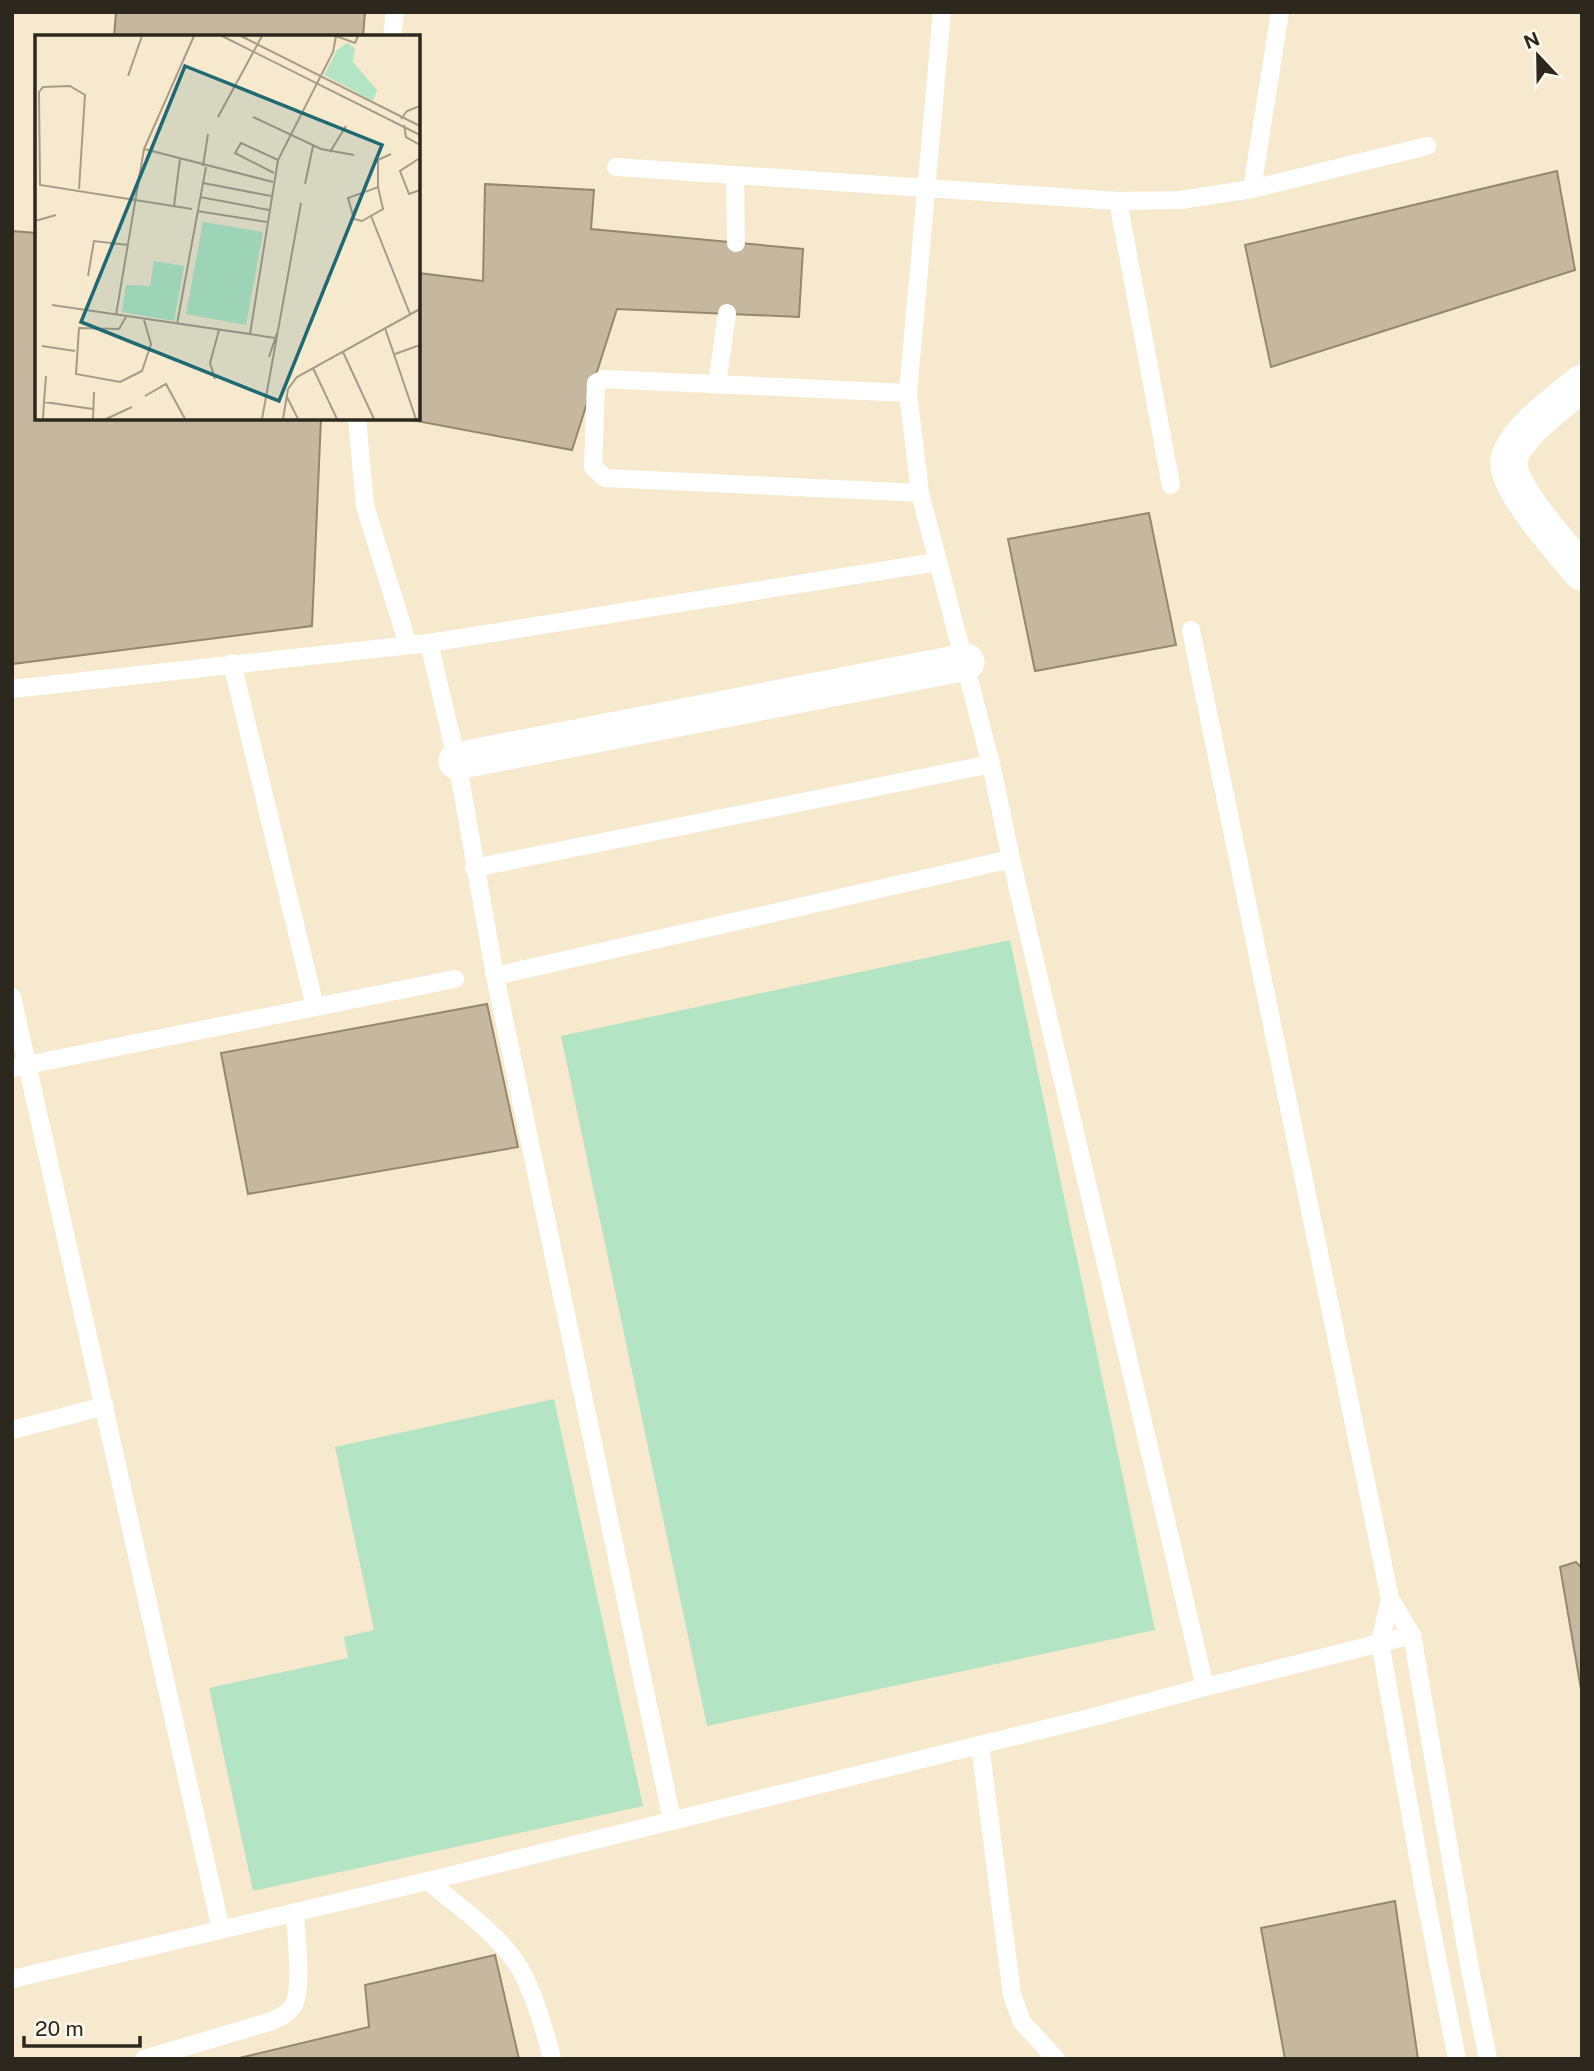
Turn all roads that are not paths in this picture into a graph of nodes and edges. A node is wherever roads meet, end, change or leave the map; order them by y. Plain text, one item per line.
1 (395, 12) edge
2 (942, 12) edge
3 (1280, 12) edge
4 (393, 35) edge
5 (1427, 146) dead end
6 (616, 167) dead end
7 (736, 175) junction
8 (926, 188) junction
9 (1252, 189) junction
10 (1118, 201) junction
11 (736, 243) dead end
12 (727, 313) dead end
13 (1582, 383) edge
14 (717, 385) junction
15 (908, 393) junction
16 (357, 420) edge
17 (1171, 485) dead end
18 (920, 493) junction
19 (937, 562) junction
20 (1582, 572) edge
21 (1191, 630) dead end
22 (429, 643) junction
23 (408, 645) junction
24 (966, 662) junction
25 (232, 663) junction
26 (12, 689) edge
27 (457, 761) junction
28 (991, 764) junction
29 (1011, 859) junction
30 (474, 868) junction
31 (495, 976) junction
32 (455, 979) dead end
33 (12, 997) edge
34 (315, 1007) junction
35 (19, 1066) edge
36 (105, 1406) junction
37 (12, 1430) edge
38 (1390, 1600) junction
39 (1412, 1635) junction
40 (1380, 1642) junction
41 (1205, 1687) junction
42 (980, 1745) junction
43 (672, 1820) junction
44 (428, 1881) junction
45 (295, 1912) junction
46 (220, 1930) junction
47 (12, 1979) edge
48 (144, 2059) edge
49 (552, 2059) edge
50 (1056, 2059) edge
51 (1457, 2059) edge
52 (1488, 2059) edge

1 - 4 lane
2 - 8 lane
3 - 9 lane
5 - 9 lane
6 - 7 lane
7 - 8 lane
7 - 11 lane
8 - 10 lane
8 - 15 lane
9 - 10 lane
10 - 17 lane
12 - 14 lane
13 - 20 street
14 - 15 lane
14 - 18 lane
15 - 18 lane
16 - 23 lane
18 - 19 lane
19 - 22 lane
19 - 24 lane
21 - 38 lane
22 - 23 lane
22 - 27 lane
23 - 25 lane
24 - 27 street
24 - 28 lane
25 - 26 lane
25 - 34 lane
27 - 30 lane
28 - 29 lane
28 - 30 lane
29 - 31 lane
29 - 41 lane
30 - 31 lane
31 - 43 lane
32 - 34 lane
33 - 35 lane
34 - 35 lane
35 - 36 lane
36 - 37 lane
36 - 46 lane
38 - 39 lane
38 - 40 lane
39 - 40 lane
39 - 52 lane
40 - 41 lane
40 - 51 lane
41 - 42 lane
42 - 43 lane
42 - 50 lane
43 - 44 lane
44 - 45 lane
44 - 49 lane
45 - 46 lane
45 - 48 lane
46 - 47 lane

